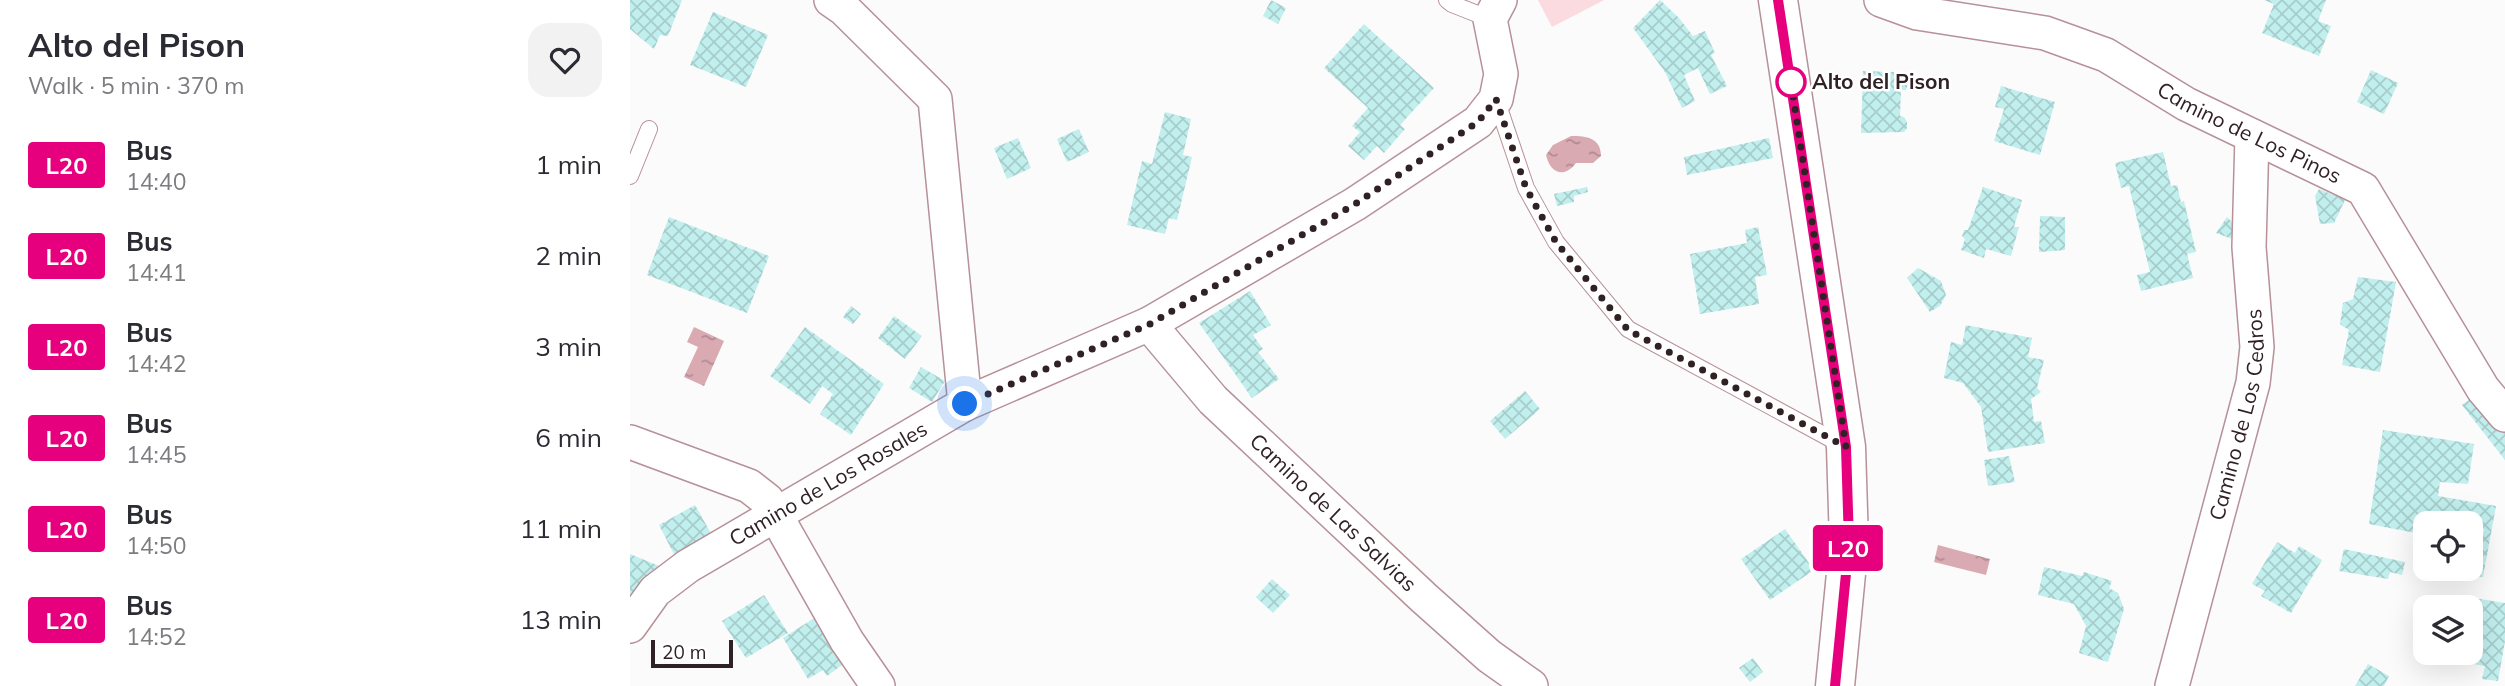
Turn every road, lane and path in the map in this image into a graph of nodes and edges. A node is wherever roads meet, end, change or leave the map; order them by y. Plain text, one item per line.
1 (831, 0) edge
2 (1447, 0) edge
3 (1778, 0) edge
4 (1881, 0) edge
5 (1495, 9) edge
6 (1496, 99) junction
7 (649, 129) dead end
8 (2252, 136) junction
9 (630, 176) edge
10 (1150, 324) junction
11 (965, 404) junction
12 (2505, 415) edge
13 (630, 442) edge
14 (1846, 447) junction
15 (775, 517) junction
16 (630, 626) edge
17 (878, 686) edge
18 (1531, 686) edge
19 (1835, 686) edge
20 (2172, 686) edge

1 - 11 street
2 - 5 lane
3 - 14 street
4 - 8 street, Camino de Los Pinos
5 - 6 street
6 - 10 street, Camino de Los Rosales
6 - 14 lane
7 - 9 lane
8 - 12 street, Camino de Los Pinos
8 - 20 street, Camino de Los Cedros
10 - 11 street, Camino de Los Rosales
10 - 18 street, Camino de Las Salvias
11 - 15 street, Camino de Los Rosales
13 - 15 street
14 - 19 street
15 - 16 street, Camino de Los Rosales
15 - 17 street

